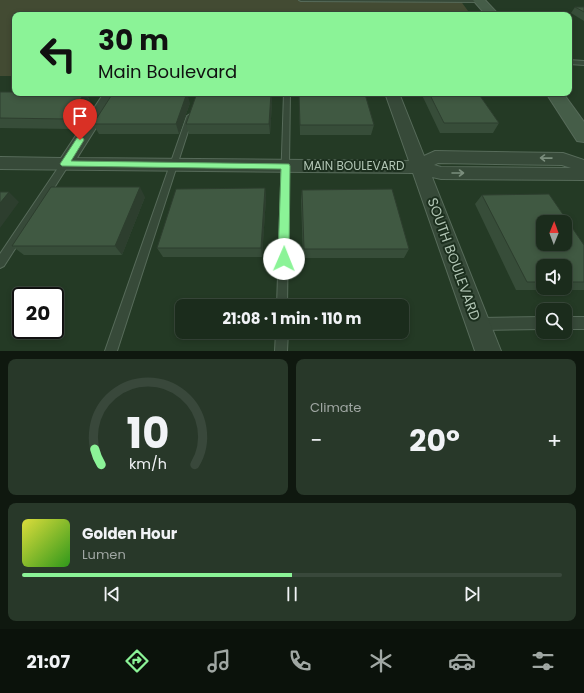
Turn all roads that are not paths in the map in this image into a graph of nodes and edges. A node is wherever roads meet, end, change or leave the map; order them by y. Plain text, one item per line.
1 (301, 0) edge
2 (364, 0) edge
3 (480, 0) edge
4 (490, 12) edge
5 (572, 62) edge
6 (584, 63) edge
7 (110, 96) edge
8 (287, 96) edge
9 (393, 96) edge
10 (556, 96) edge
11 (193, 107) edge
12 (584, 136) edge
13 (0, 164) edge
14 (65, 164) junction
15 (174, 165) junction
16 (286, 166) junction
17 (584, 166) edge
18 (420, 167) junction
19 (584, 174) edge
20 (0, 263) edge
21 (282, 299) edge
22 (572, 323) edge
23 (584, 323) edge
24 (478, 324) junction
25 (536, 324) edge
26 (282, 339) edge
27 (111, 351) edge
28 (281, 351) edge
29 (488, 351) edge

1 - 2 lane
2 - 3 lane
3 - 4 street
5 - 6 lane
7 - 14 street
8 - 16 lane
9 - 18 street, SOUTH BOULEVARD
10 - 12 street
11 - 15 lane
13 - 14 street, MAIN BOULEVARD
14 - 15 street, MAIN BOULEVARD
14 - 20 lane
15 - 16 street, MAIN BOULEVARD
15 - 27 lane
16 - 18 street, MAIN BOULEVARD
16 - 21 lane
17 -> 18 street, MAIN BOULEVARD
18 -> 19 street, MAIN BOULEVARD
18 - 24 street, SOUTH BOULEVARD
22 - 23 lane
24 - 25 lane
24 - 29 street, SOUTH BOULEVARD
26 - 28 lane

